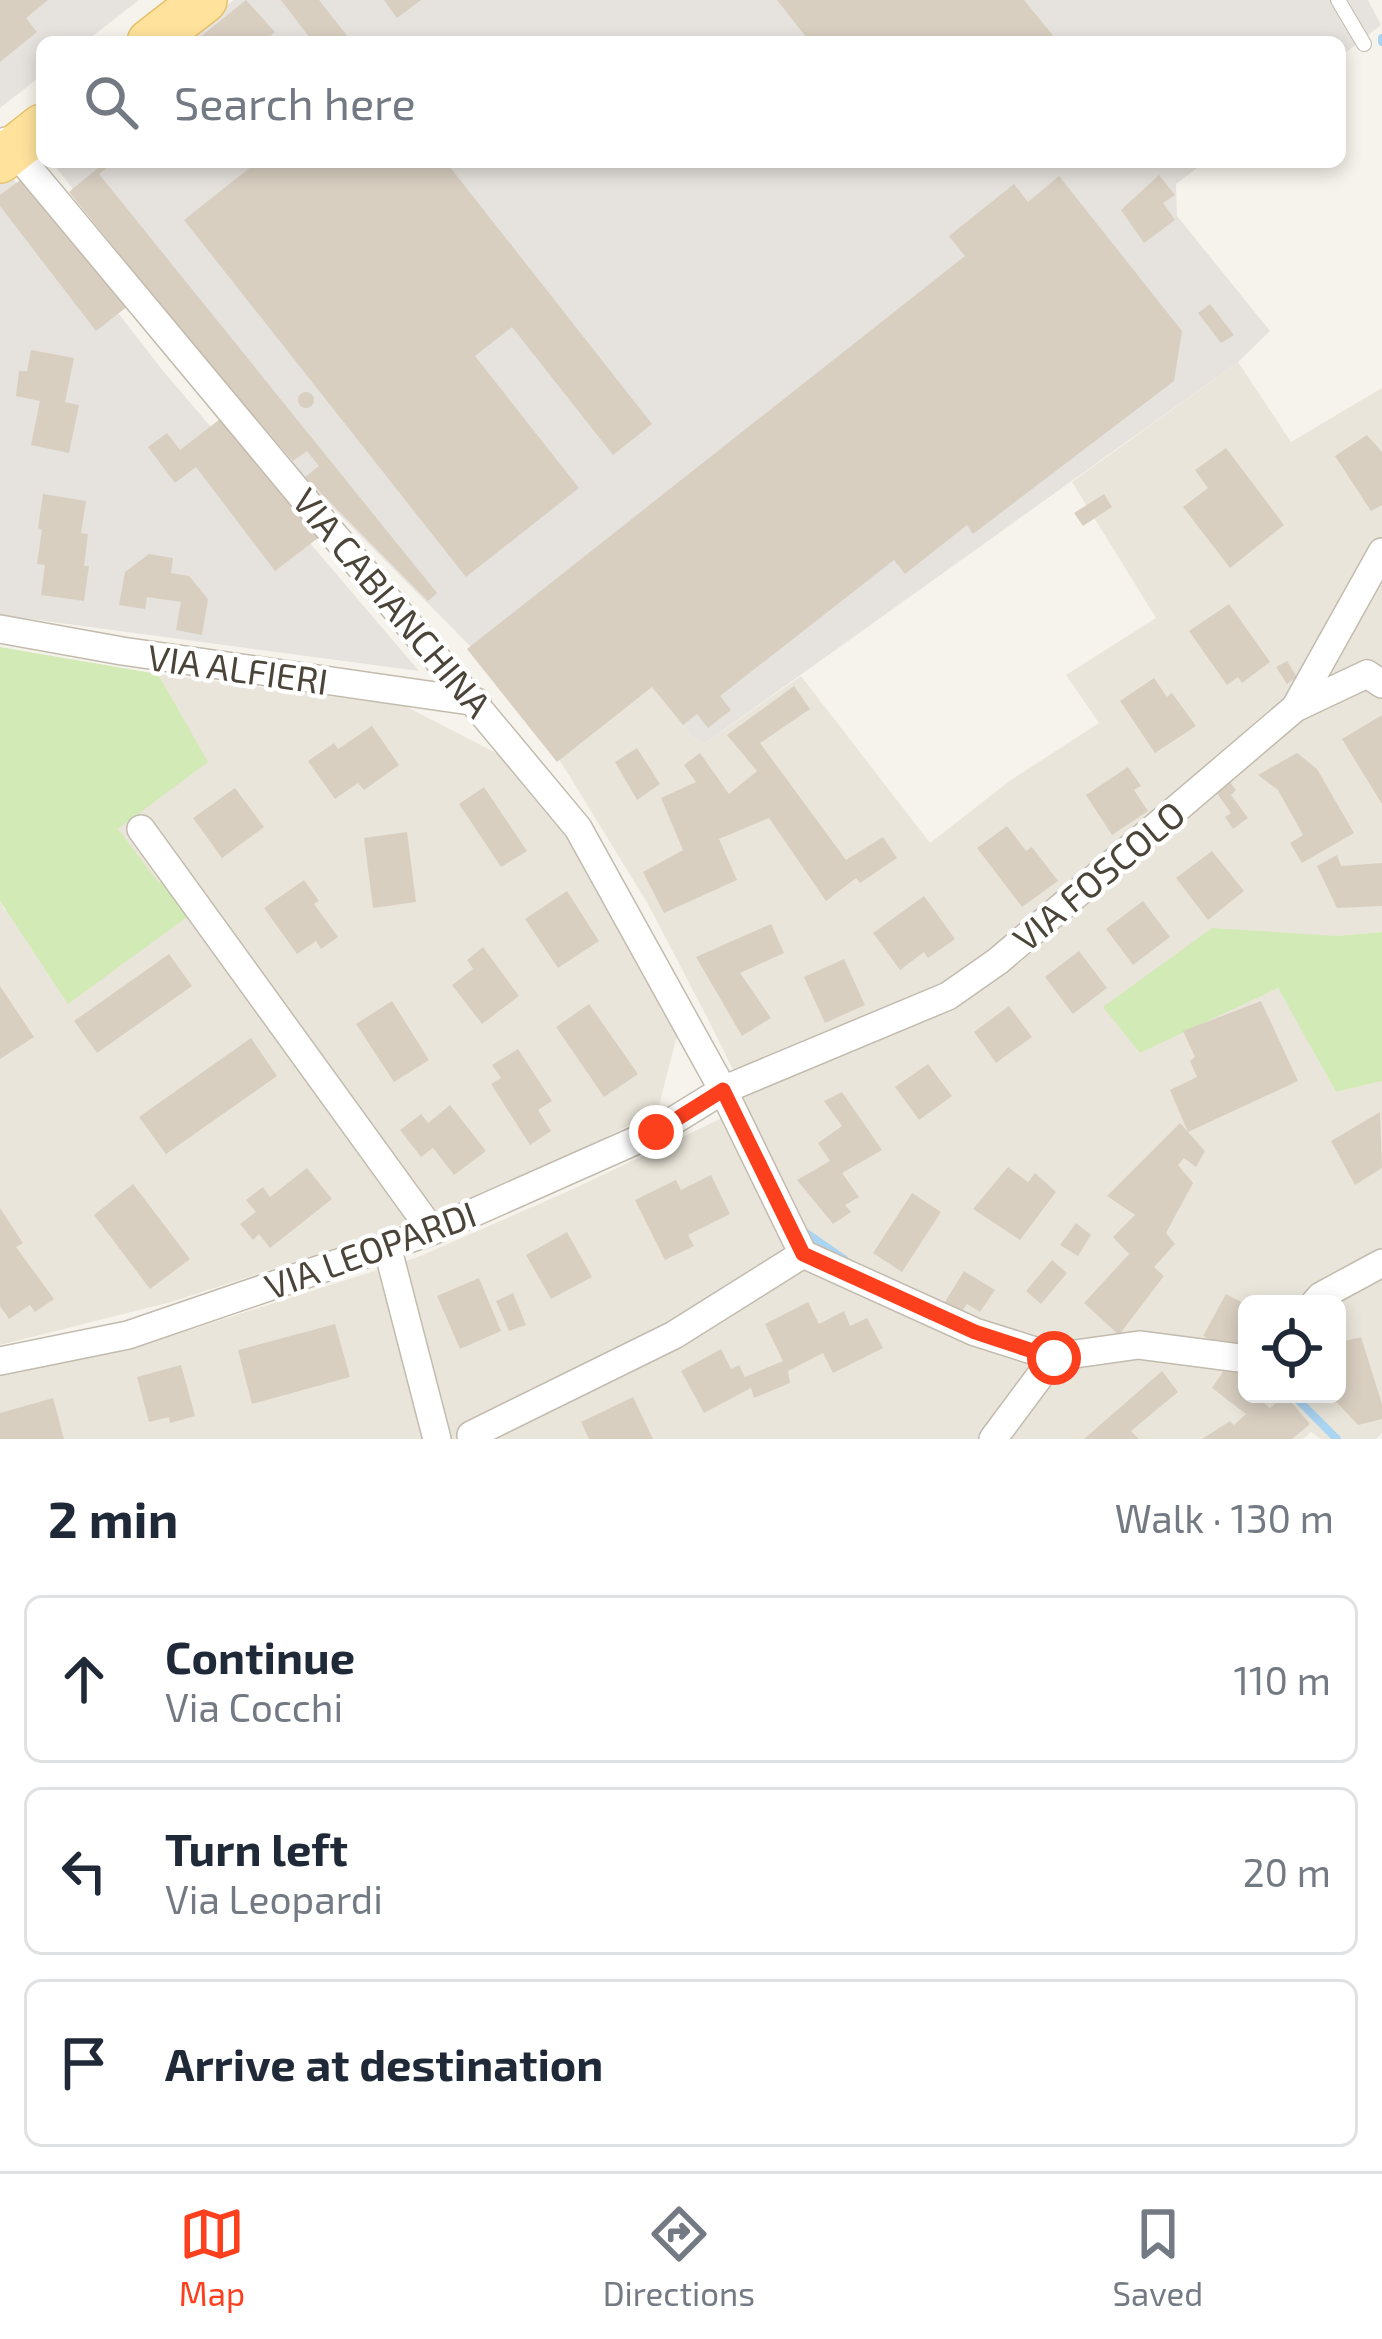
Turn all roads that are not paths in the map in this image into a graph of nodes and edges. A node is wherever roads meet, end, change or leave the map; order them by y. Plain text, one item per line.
1 (204, 0) edge
2 (1338, 0) edge
3 (158, 36) edge
4 (1364, 44) dead end
5 (14, 142) edge
6 (1382, 552) edge
7 (0, 629) edge
8 (1382, 684) edge
9 (477, 702) junction
10 (1295, 708) junction
11 (141, 829) dead end
12 (723, 1090) junction
13 (432, 1231) junction
14 (388, 1246) junction
15 (803, 1254) junction
16 (1382, 1263) edge
17 (1323, 1295) edge
18 (1054, 1358) junction
19 (1238, 1358) edge
20 (0, 1360) edge
21 (471, 1435) dead end
22 (437, 1439) edge
23 (993, 1439) edge

1 - 3 main road
2 - 4 lane
5 - 9 street, VIA CABIANCHINA
6 - 10 street, VIA FOSCOLO
7 - 9 street, VIA ALFIERI
8 - 10 street
9 - 12 street, VIA CABIANCHINA
10 - 12 street, VIA FOSCOLO
11 - 13 street
12 - 13 street, VIA LEOPARDI
12 - 15 street, VIA CABIANCHINA
13 - 14 street, VIA LEOPARDI
14 - 20 street, VIA LEOPARDI
14 - 22 street
15 - 18 street
15 - 21 street
16 - 17 street
18 - 19 street
18 - 23 street

